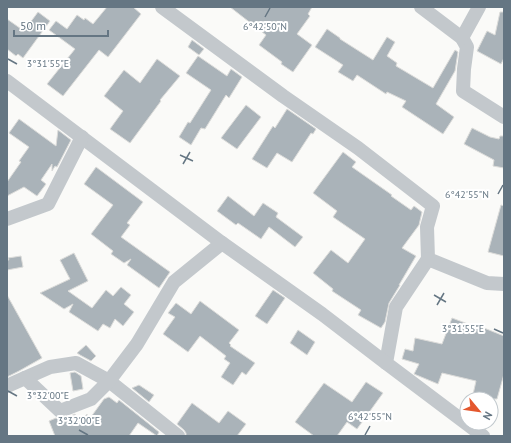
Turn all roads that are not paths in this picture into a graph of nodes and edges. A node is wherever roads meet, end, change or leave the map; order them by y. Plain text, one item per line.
1 (162, 7) edge
2 (421, 7) edge
3 (479, 7) edge
4 (462, 38) junction
5 (7, 81) edge
6 (504, 117) edge
7 (82, 137) junction
8 (7, 219) edge
9 (222, 243) junction
10 (428, 259) junction
11 (504, 284) edge
12 (386, 363) junction
13 (25, 378) junction
14 (108, 381) junction
15 (7, 386) edge
16 (178, 436) edge
17 (482, 436) edge

1 - 10 street
2 - 4 street
3 - 4 street
4 - 6 street
5 - 7 street
7 - 8 street
7 - 9 street
9 - 12 street
9 - 14 street
10 - 11 street
10 - 12 street
12 - 17 street
13 - 14 street
13 - 14 street
13 - 15 street
14 - 16 street

